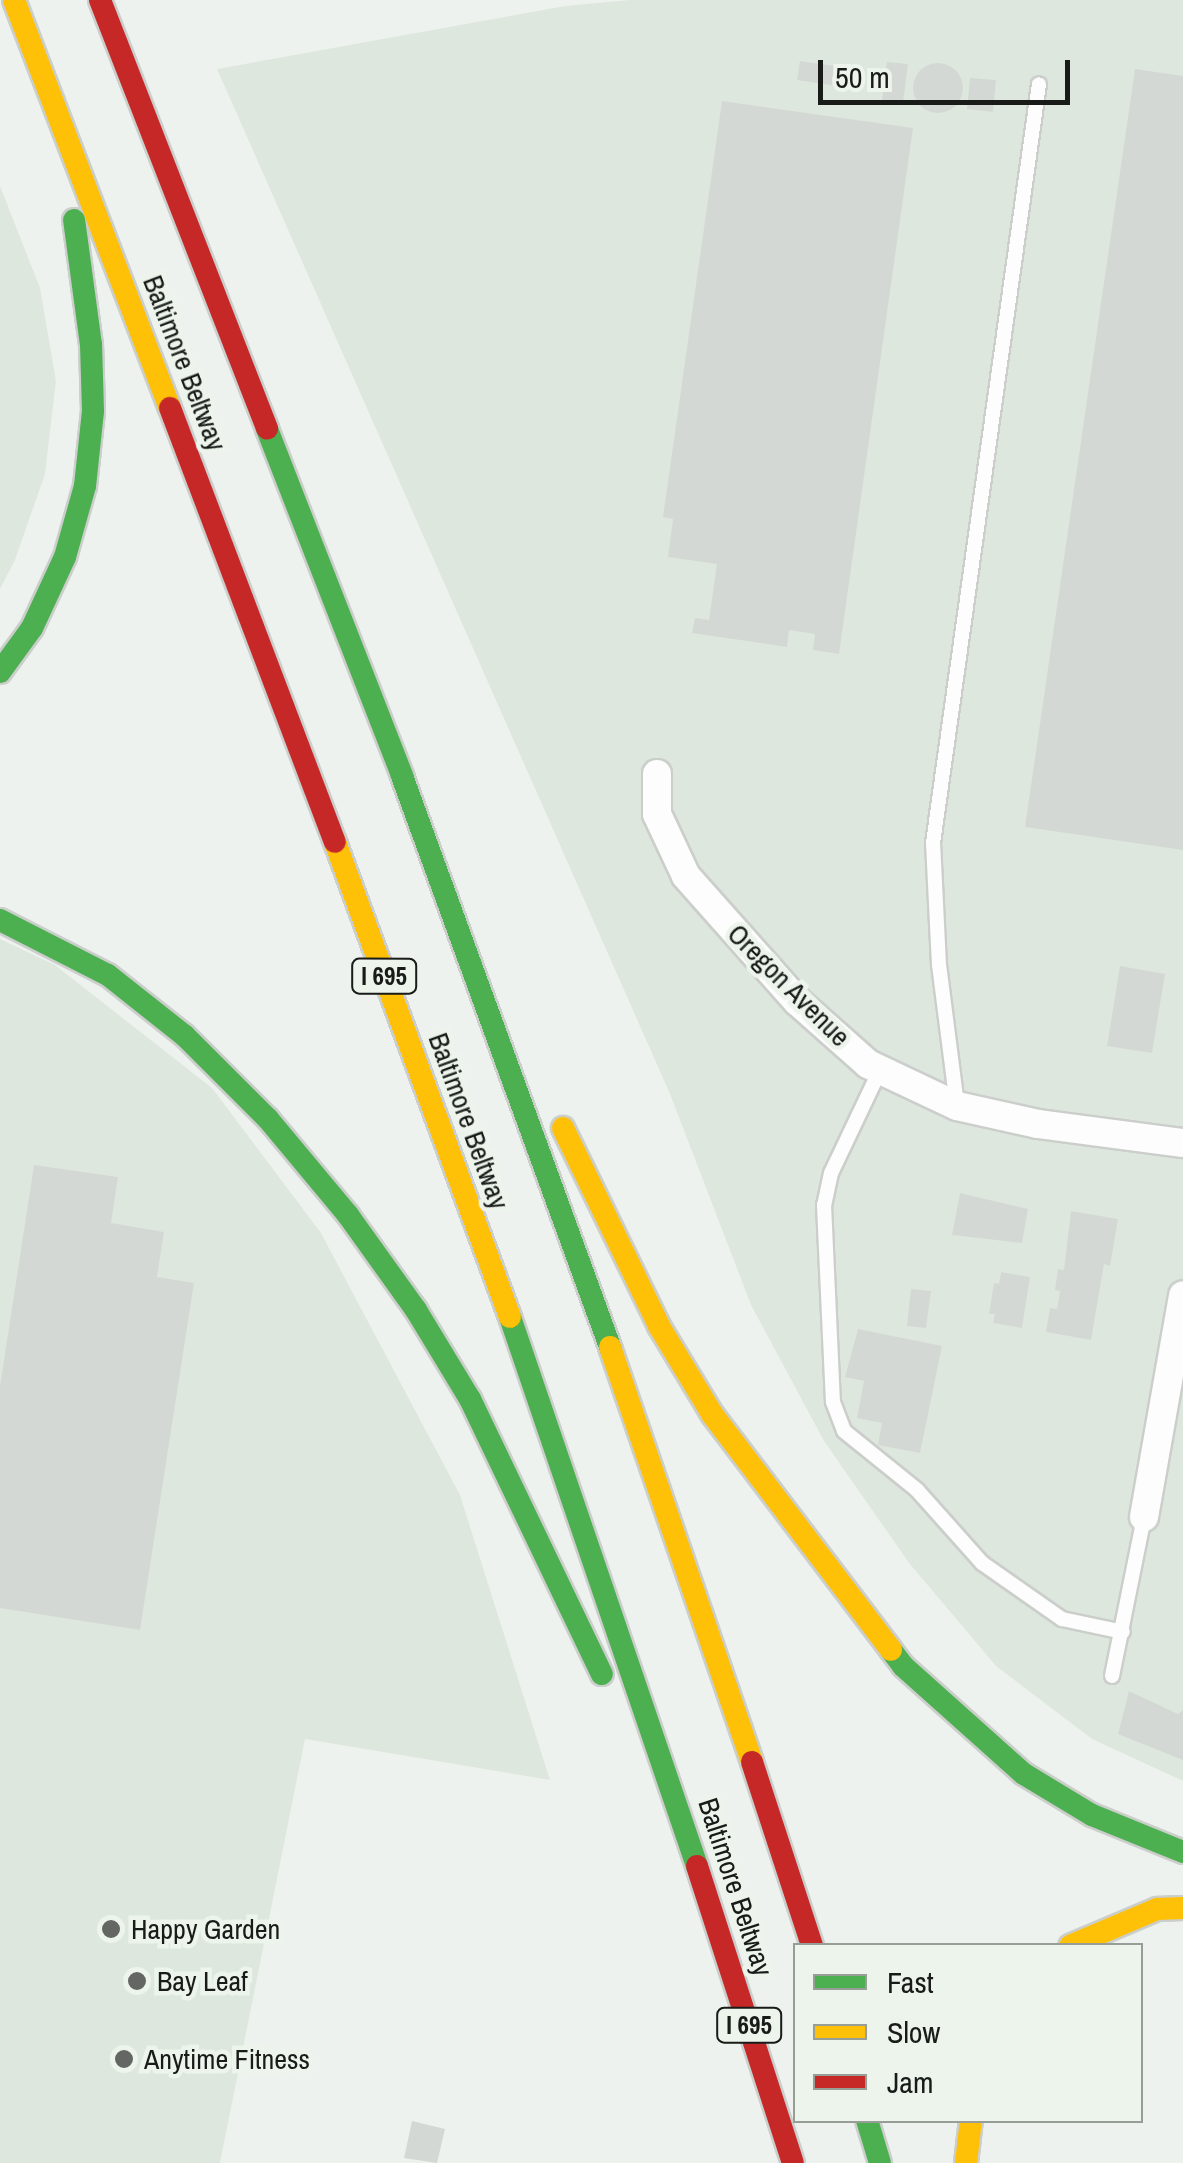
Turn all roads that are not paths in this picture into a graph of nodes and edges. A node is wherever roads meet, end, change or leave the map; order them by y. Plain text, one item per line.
1 (14, 0) edge
2 (100, 0) edge
3 (42, 72) junction
4 (1039, 84) dead end
5 (0, 672) edge
6 (658, 774) dead end
7 (402, 776) junction
8 (0, 920) edge
9 (527, 1048) dead end
10 (880, 1070) junction
11 (552, 1103) dead end
12 (957, 1106) junction
13 (1183, 1143) edge
14 (1183, 1295) edge
15 (1144, 1518) joint
16 (1123, 1632) junction
17 (1112, 1676) dead end
18 (1183, 1852) edge
19 (705, 1888) junction
20 (1183, 1908) edge
21 (811, 1943) edge
22 (1077, 1943) edge
23 (868, 2123) edge
24 (970, 2123) edge
25 (793, 2163) edge
26 (880, 2163) edge
27 (966, 2163) edge

1 - 3 highway, Baltimore Beltway / I 695
2 - 7 highway, Baltimore Beltway
3 - 5 highway
3 - 19 highway, Baltimore Beltway / I 695
4 - 12 lane
6 - 10 street, Oregon Avenue
7 - 9 highway
7 - 21 highway, Baltimore Beltway
8 - 19 highway
10 - 12 street, Oregon Avenue
10 - 16 lane
11 - 18 highway
12 - 13 street, Oregon Avenue
14 - 15 street
15 - 16 lane
16 - 17 lane
19 - 25 highway, Baltimore Beltway / I 695
20 - 22 highway
23 - 26 highway
24 - 27 highway

